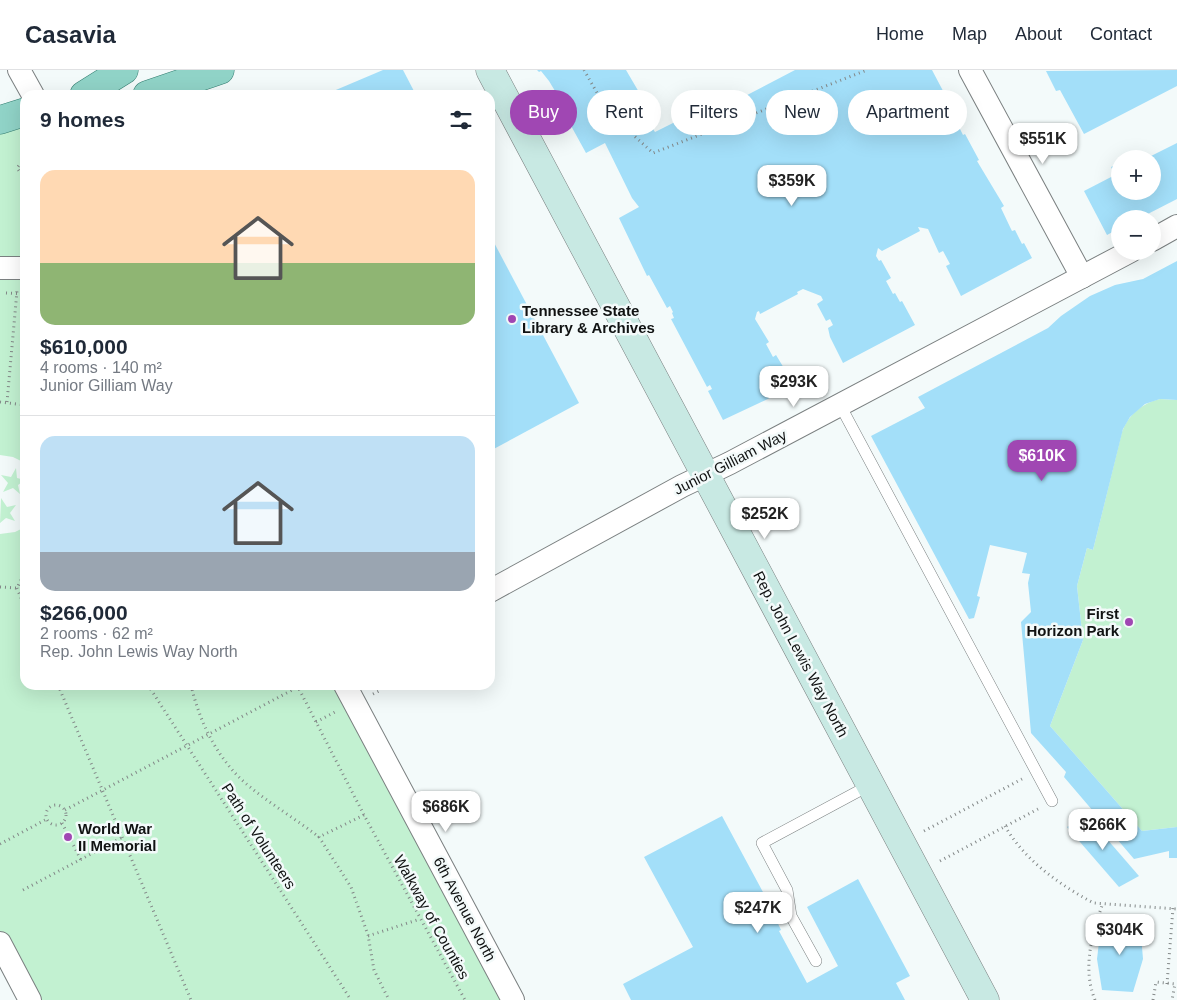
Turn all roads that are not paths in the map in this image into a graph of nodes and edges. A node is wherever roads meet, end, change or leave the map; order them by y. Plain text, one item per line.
1 (19, 70) edge
2 (124, 70) edge
3 (220, 70) edge
4 (490, 70) edge
5 (970, 70) edge
6 (30, 90) edge
7 (92, 90) edge
8 (162, 90) edge
9 (20, 114) edge
10 (0, 120) edge
11 (1177, 226) edge
12 (1161, 235) edge
13 (1114, 260) edge
14 (1082, 277) junction
15 (840, 405) junction
16 (706, 475) junction
17 (495, 588) edge
18 (348, 690) edge
19 (871, 784) junction
20 (1052, 801) road end
21 (0, 943) edge
22 (816, 961) dead end
23 (30, 1000) edge
24 (513, 1000) edge
25 (985, 1000) edge

1 - 6 street
2 - 7 main road
3 - 8 main road
4 - 16 street, Rep. John Lewis Way North
5 - 14 street
9 - 10 main road
11 - 12 street
13 - 14 street, Junior Gilliam Way
14 - 15 street, Junior Gilliam Way
15 - 16 street, Junior Gilliam Way
15 - 20 lane
16 - 17 street, Junior Gilliam Way
16 - 19 street, Rep. John Lewis Way North
18 - 24 street, 6th Avenue North
19 - 22 lane
19 - 25 street, Rep. John Lewis Way North
21 - 23 street

